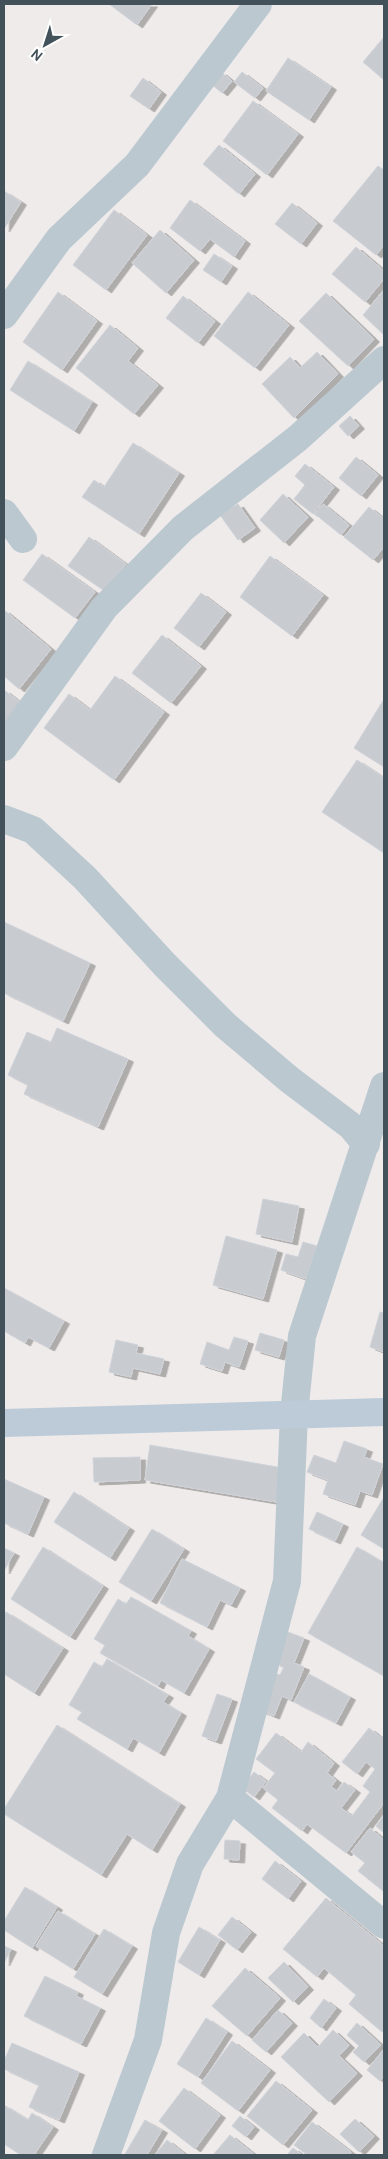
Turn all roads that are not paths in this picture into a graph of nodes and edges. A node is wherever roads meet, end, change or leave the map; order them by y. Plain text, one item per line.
1 (258, 4) edge
2 (4, 315) edge
3 (384, 360) edge
4 (4, 513) edge
5 (23, 539) dead end
6 (4, 747) edge
7 (4, 819) edge
8 (384, 1086) edge
9 (366, 1144) junction
10 (384, 1412) edge
11 (294, 1414) junction
12 (4, 1424) edge
13 (230, 1798) junction
14 (384, 1925) edge
15 (106, 2155) edge

1 - 2 street
3 - 6 street
4 - 5 street
7 - 9 street
8 - 9 street
9 - 11 street
10 - 11 street
11 - 12 street
11 - 13 street
13 - 14 street
13 - 15 street

